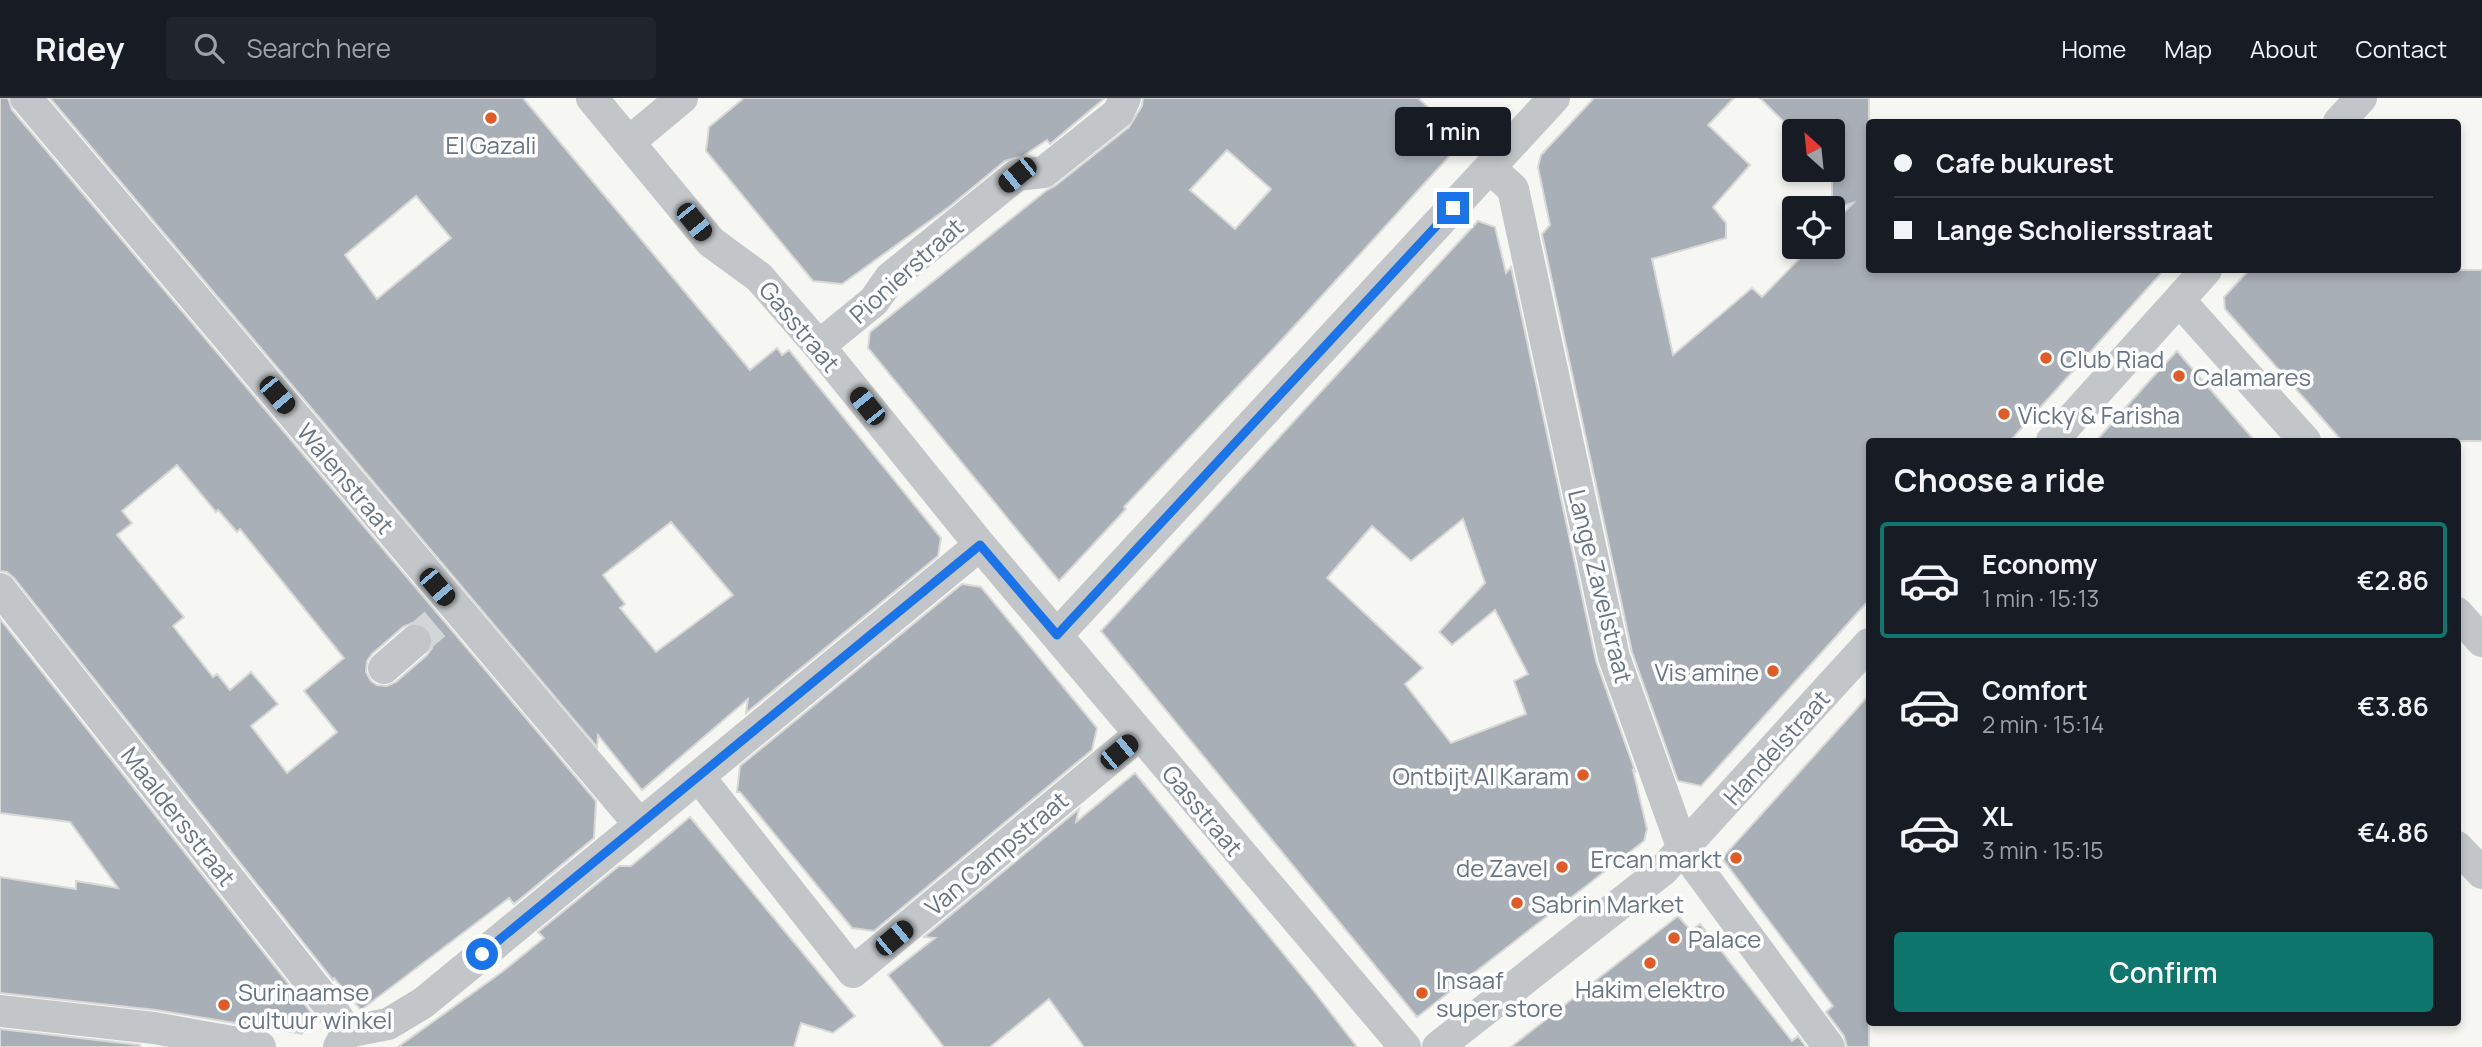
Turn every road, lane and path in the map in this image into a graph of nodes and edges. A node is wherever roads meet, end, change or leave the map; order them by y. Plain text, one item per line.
1 (26, 98) edge
2 (592, 98) edge
3 (682, 98) edge
4 (1125, 98) edge
5 (1554, 98) edge
6 (2361, 98) edge
7 (2342, 119) edge
8 (629, 142) junction
9 (1490, 168) junction
10 (2203, 273) edge
11 (2179, 300) junction
12 (819, 346) junction
13 (2055, 438) edge
14 (2302, 438) edge
15 (980, 545) junction
16 (0, 589) edge
17 (2461, 617) edge
18 (435, 625) junction
19 (1057, 635) junction
20 (2482, 641) edge
21 (1866, 647) edge
22 (384, 668) dead end
23 (1139, 735) junction
24 (699, 777) junction
25 (640, 825) junction
26 (1683, 849) junction
27 (2461, 852) edge
28 (2482, 873) edge
29 (0, 1011) edge
30 (343, 1040) edge
31 (260, 1047) edge
32 (1405, 1047) edge
33 (1438, 1047) edge
34 (1829, 1047) edge

1 - 18 street, Walenstraat
2 - 8 street, Gasstraat
3 - 8 street
4 - 12 street, Pionierstraat
5 - 9 street
6 - 7 street
8 - 12 street, Gasstraat
9 - 19 street
9 - 26 street, Lange Zavelstraat
10 - 11 street
11 - 13 street
11 - 14 street
12 - 15 street, Gasstraat
15 - 19 street, Gasstraat
15 - 24 street
16 - 30 street, Maaldersstraat
17 - 20 street
18 - 22 street
18 - 25 street, Walenstraat
19 - 23 street, Gasstraat
21 - 26 street, Handelstraat
23 - 24 street, Van Campstraat
23 - 32 street, Gasstraat
24 - 25 street
25 - 30 street
26 - 33 street, Handelstraat
26 - 34 street, Lange Zavelstraat
27 - 28 street
29 - 31 street

